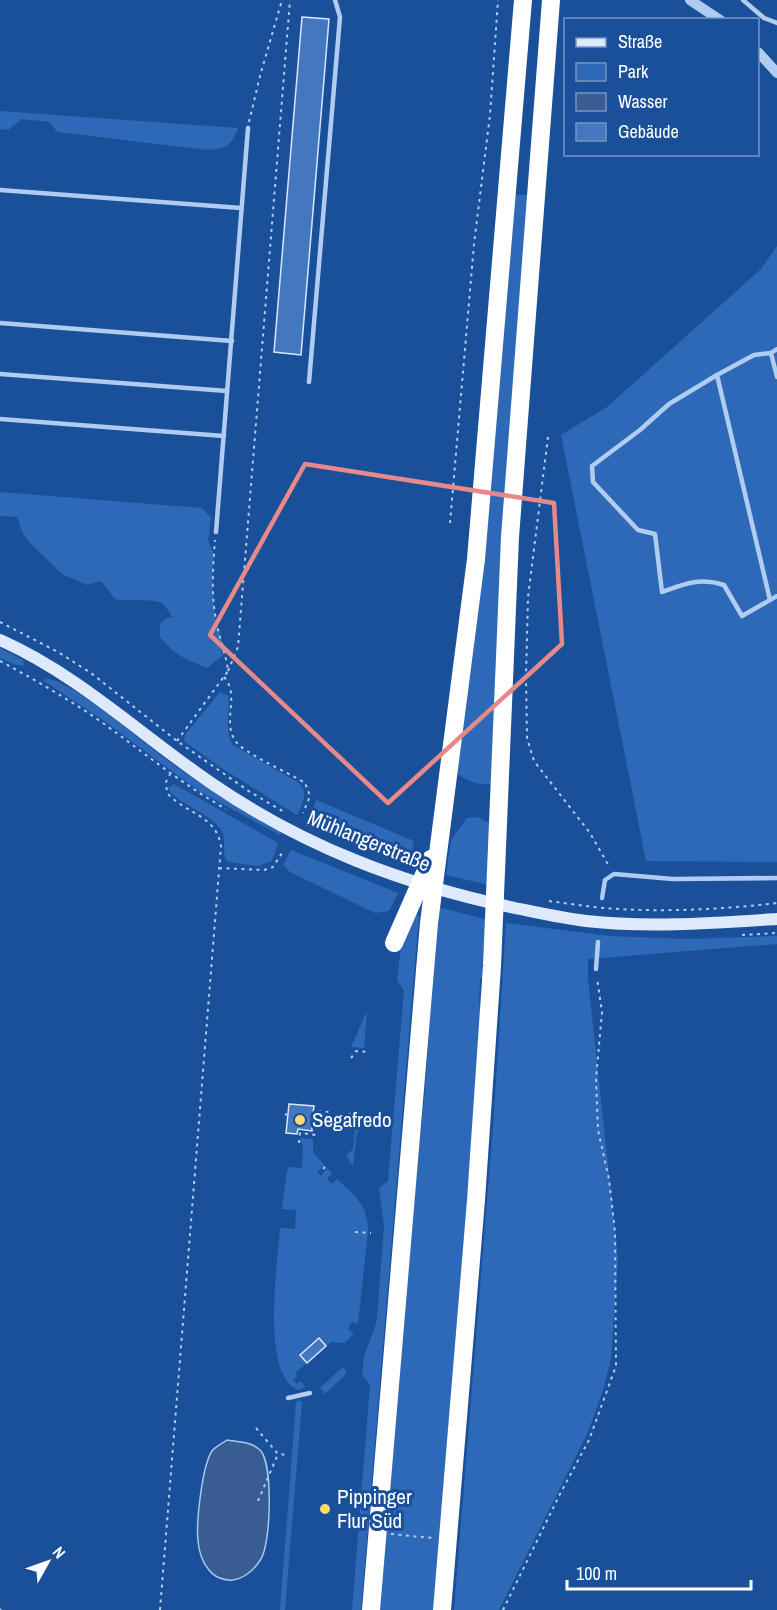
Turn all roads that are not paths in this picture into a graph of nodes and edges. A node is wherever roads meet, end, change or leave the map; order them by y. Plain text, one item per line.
1 (335, 0) edge
2 (523, 0) edge
3 (551, 0) edge
4 (690, 0) edge
5 (743, 0) edge
6 (717, 18) edge
7 (777, 22) edge
8 (759, 53) edge
9 (777, 72) edge
10 (248, 128) road end
11 (0, 190) edge
12 (242, 208) junction
13 (0, 323) edge
14 (232, 341) junction
15 (777, 349) edge
16 (771, 353) junction
17 (0, 374) edge
18 (717, 375) junction
19 (777, 377) edge
20 (309, 382) dead end
21 (227, 391) junction
22 (0, 419) edge
23 (224, 436) junction
24 (216, 532) road end
25 (777, 596) edge
26 (770, 600) junction
27 (0, 640) edge
28 (440, 838) junction
29 (777, 878) edge
30 (602, 898) dead end
31 (777, 919) edge
32 (598, 942) dead end
33 (394, 943) dead end
34 (596, 969) road end
35 (310, 1393) dead end
36 (288, 1398) dead end
37 (371, 1610) edge
38 (442, 1610) edge

1 - 20 lane
2 - 28 highway
3 - 38 highway
4 - 6 street
5 - 7 lane
8 - 9 street
10 - 12 lane
11 - 12 lane
12 - 14 lane
13 - 14 lane
14 - 21 lane
15 - 16 lane
16 - 18 lane
16 - 19 lane
17 - 21 lane
18 - 26 lane
18 - 26 lane
21 - 23 lane
22 - 23 lane
23 - 24 lane
25 - 26 lane
27 - 31 main road, Mühlangerstraße
28 - 33 highway
28 - 37 highway
29 - 30 lane
32 - 34 lane
35 - 36 lane

